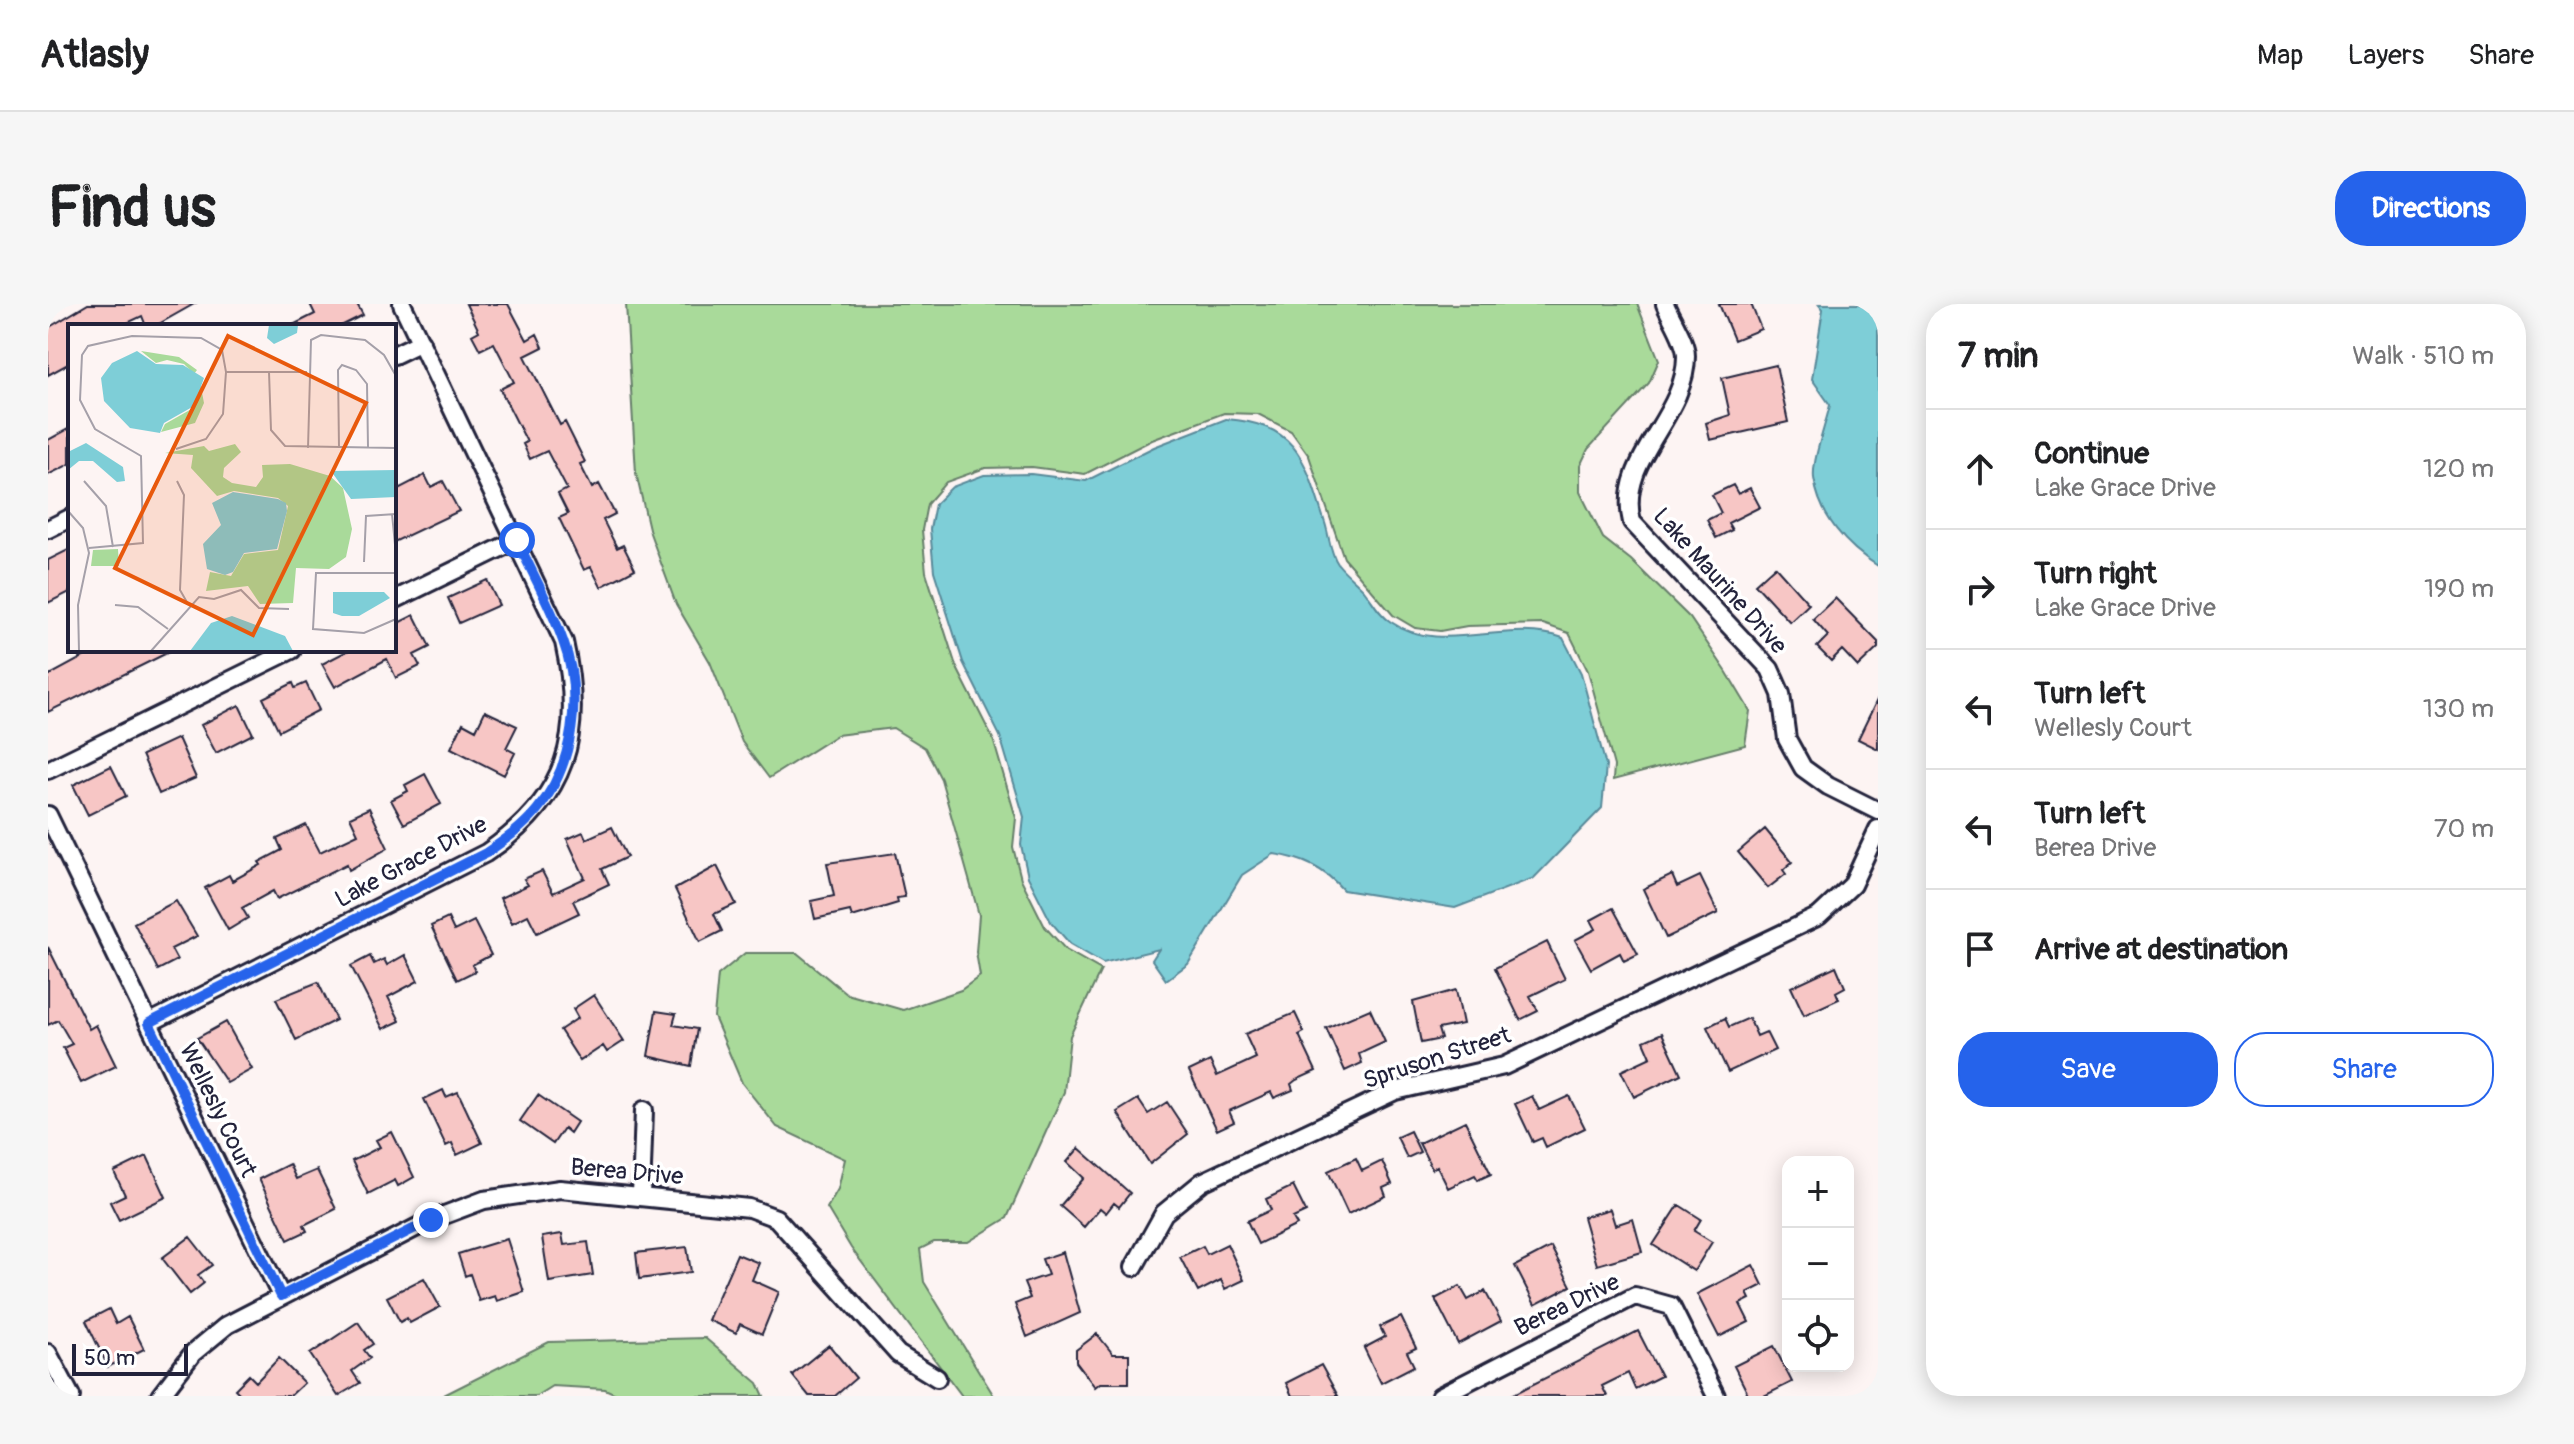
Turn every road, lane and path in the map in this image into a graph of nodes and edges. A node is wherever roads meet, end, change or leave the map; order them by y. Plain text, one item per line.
1 (402, 304) edge
2 (1665, 304) edge
3 (421, 342) junction
4 (396, 354) edge
5 (68, 519) edge
6 (48, 529) edge
7 (517, 540) junction
8 (396, 599) edge
9 (288, 652) edge
10 (48, 770) edge
11 (1878, 811) edge
12 (48, 815) edge
13 (1878, 829) edge
14 (149, 1023) junction
15 (644, 1110) dead end
16 (641, 1196) junction
17 (1134, 1267) dead end
18 (281, 1296) junction
19 (48, 1353) edge
20 (937, 1378) dead end
21 (71, 1396) edge
22 (160, 1396) edge
23 (1440, 1396) edge
24 (1716, 1396) edge

1 - 3 street, Lake Grace Drive
2 - 11 street, Lake Maurine Drive
3 - 4 street
3 - 7 street, Lake Grace Drive
5 - 6 street
7 - 8 street
7 - 14 street, Lake Grace Drive
9 - 10 street
12 - 14 street, Wellesly Court
13 - 17 street, Spruson Street
14 - 18 street, Wellesly Court
15 - 16 street
16 - 18 street, Berea Drive
16 - 20 street, Berea Drive
18 - 22 street, Berea Drive
19 - 21 street
23 - 24 street, Berea Drive

